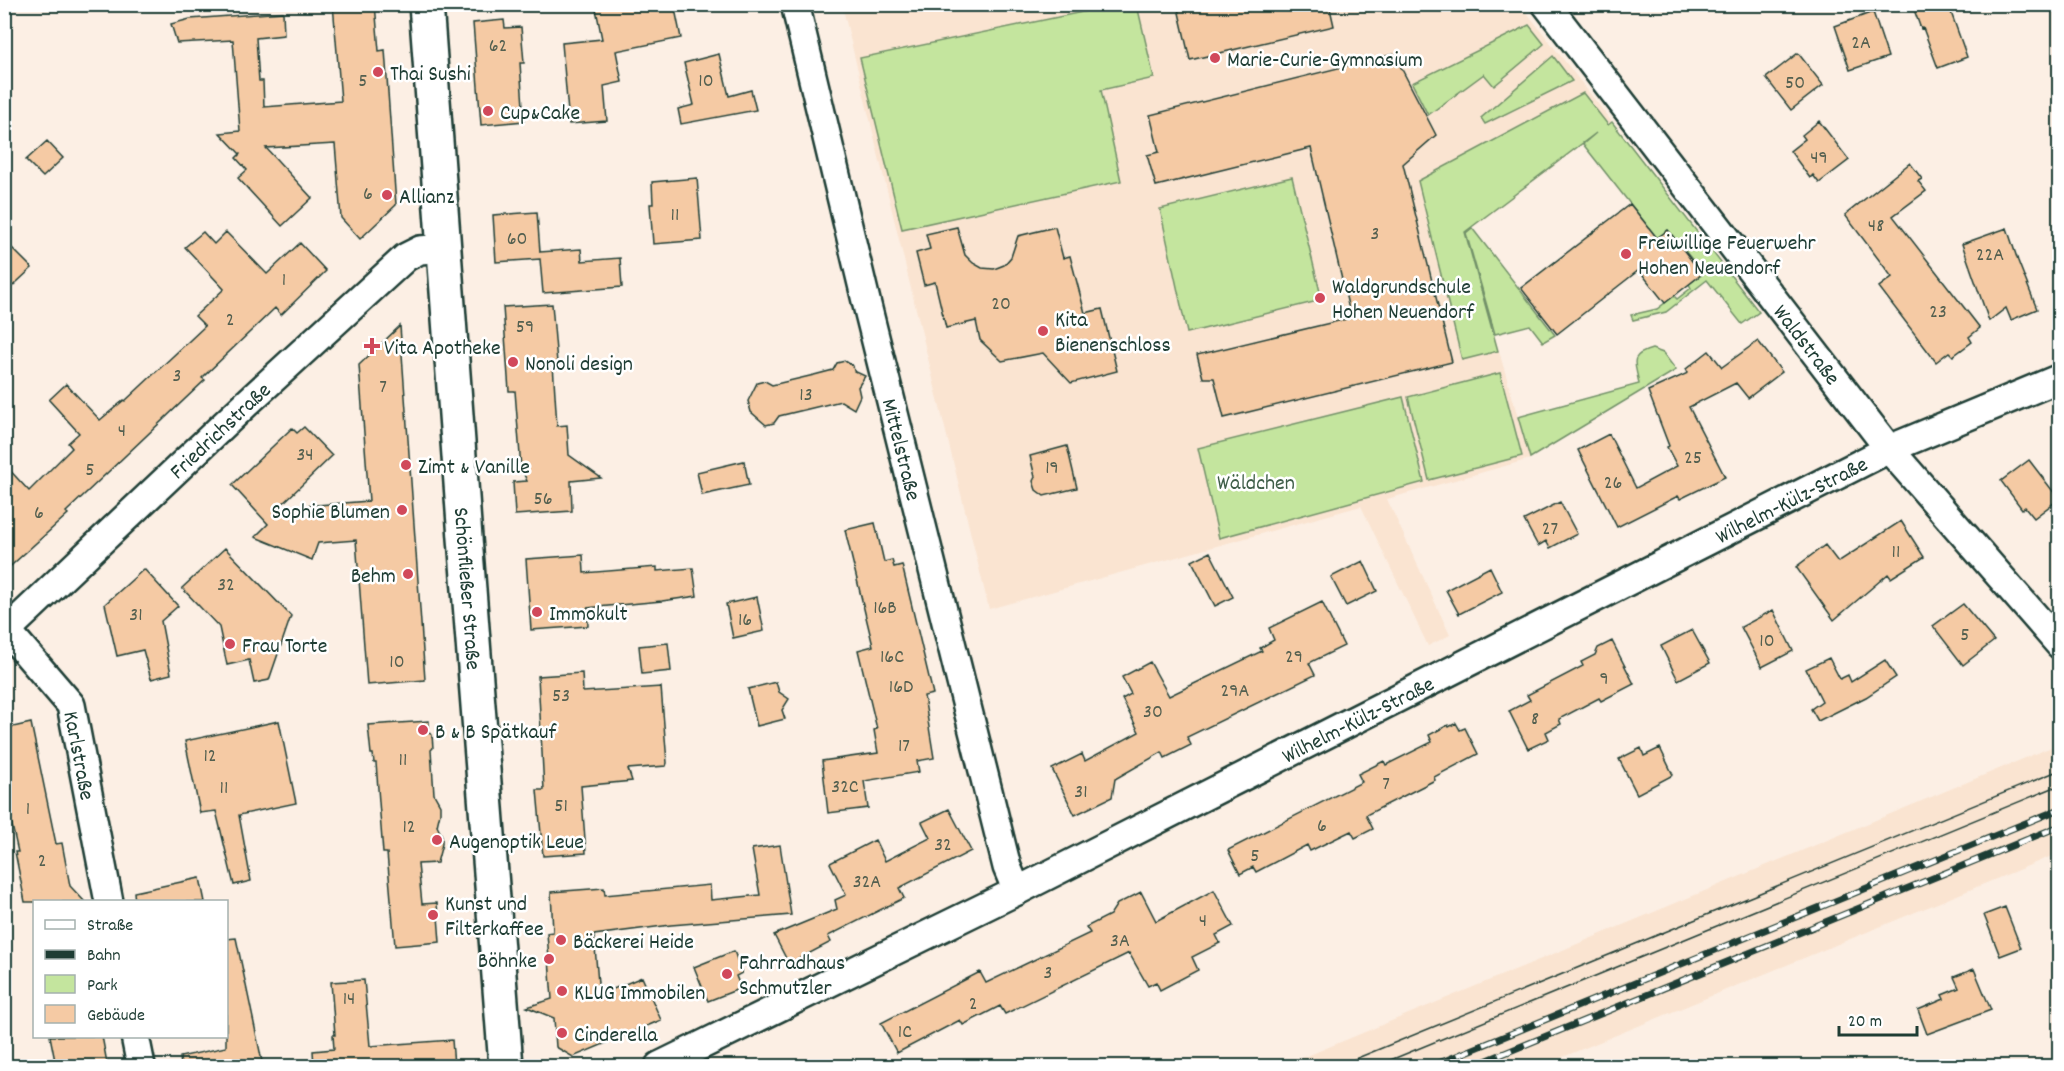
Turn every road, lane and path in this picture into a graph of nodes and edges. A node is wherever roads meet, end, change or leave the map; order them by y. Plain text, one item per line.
1 (426, 4) edge
2 (795, 4) edge
3 (1546, 4) edge
4 (444, 248) junction
5 (2060, 378) edge
6 (1889, 448) junction
7 (6, 630) edge
8 (2060, 645) edge
9 (1017, 891) junction
10 (109, 900) edge
11 (135, 1038) edge
12 (141, 1066) edge
13 (506, 1066) edge
14 (659, 1066) edge

1 - 4 main road, Schönfließer Straße
2 - 9 street, Mittelstraße
3 - 6 street, Waldstraße
4 - 7 street, Friedrichstraße
4 - 13 main road, Schönfließer Straße
5 - 6 street, Wilhelm-Külz-Straße
6 - 8 street, Waldstraße
6 - 9 street, Wilhelm-Külz-Straße
7 - 10 street, Karlstraße
9 - 14 street, Wilhelm-Külz-Straße
11 - 12 street

